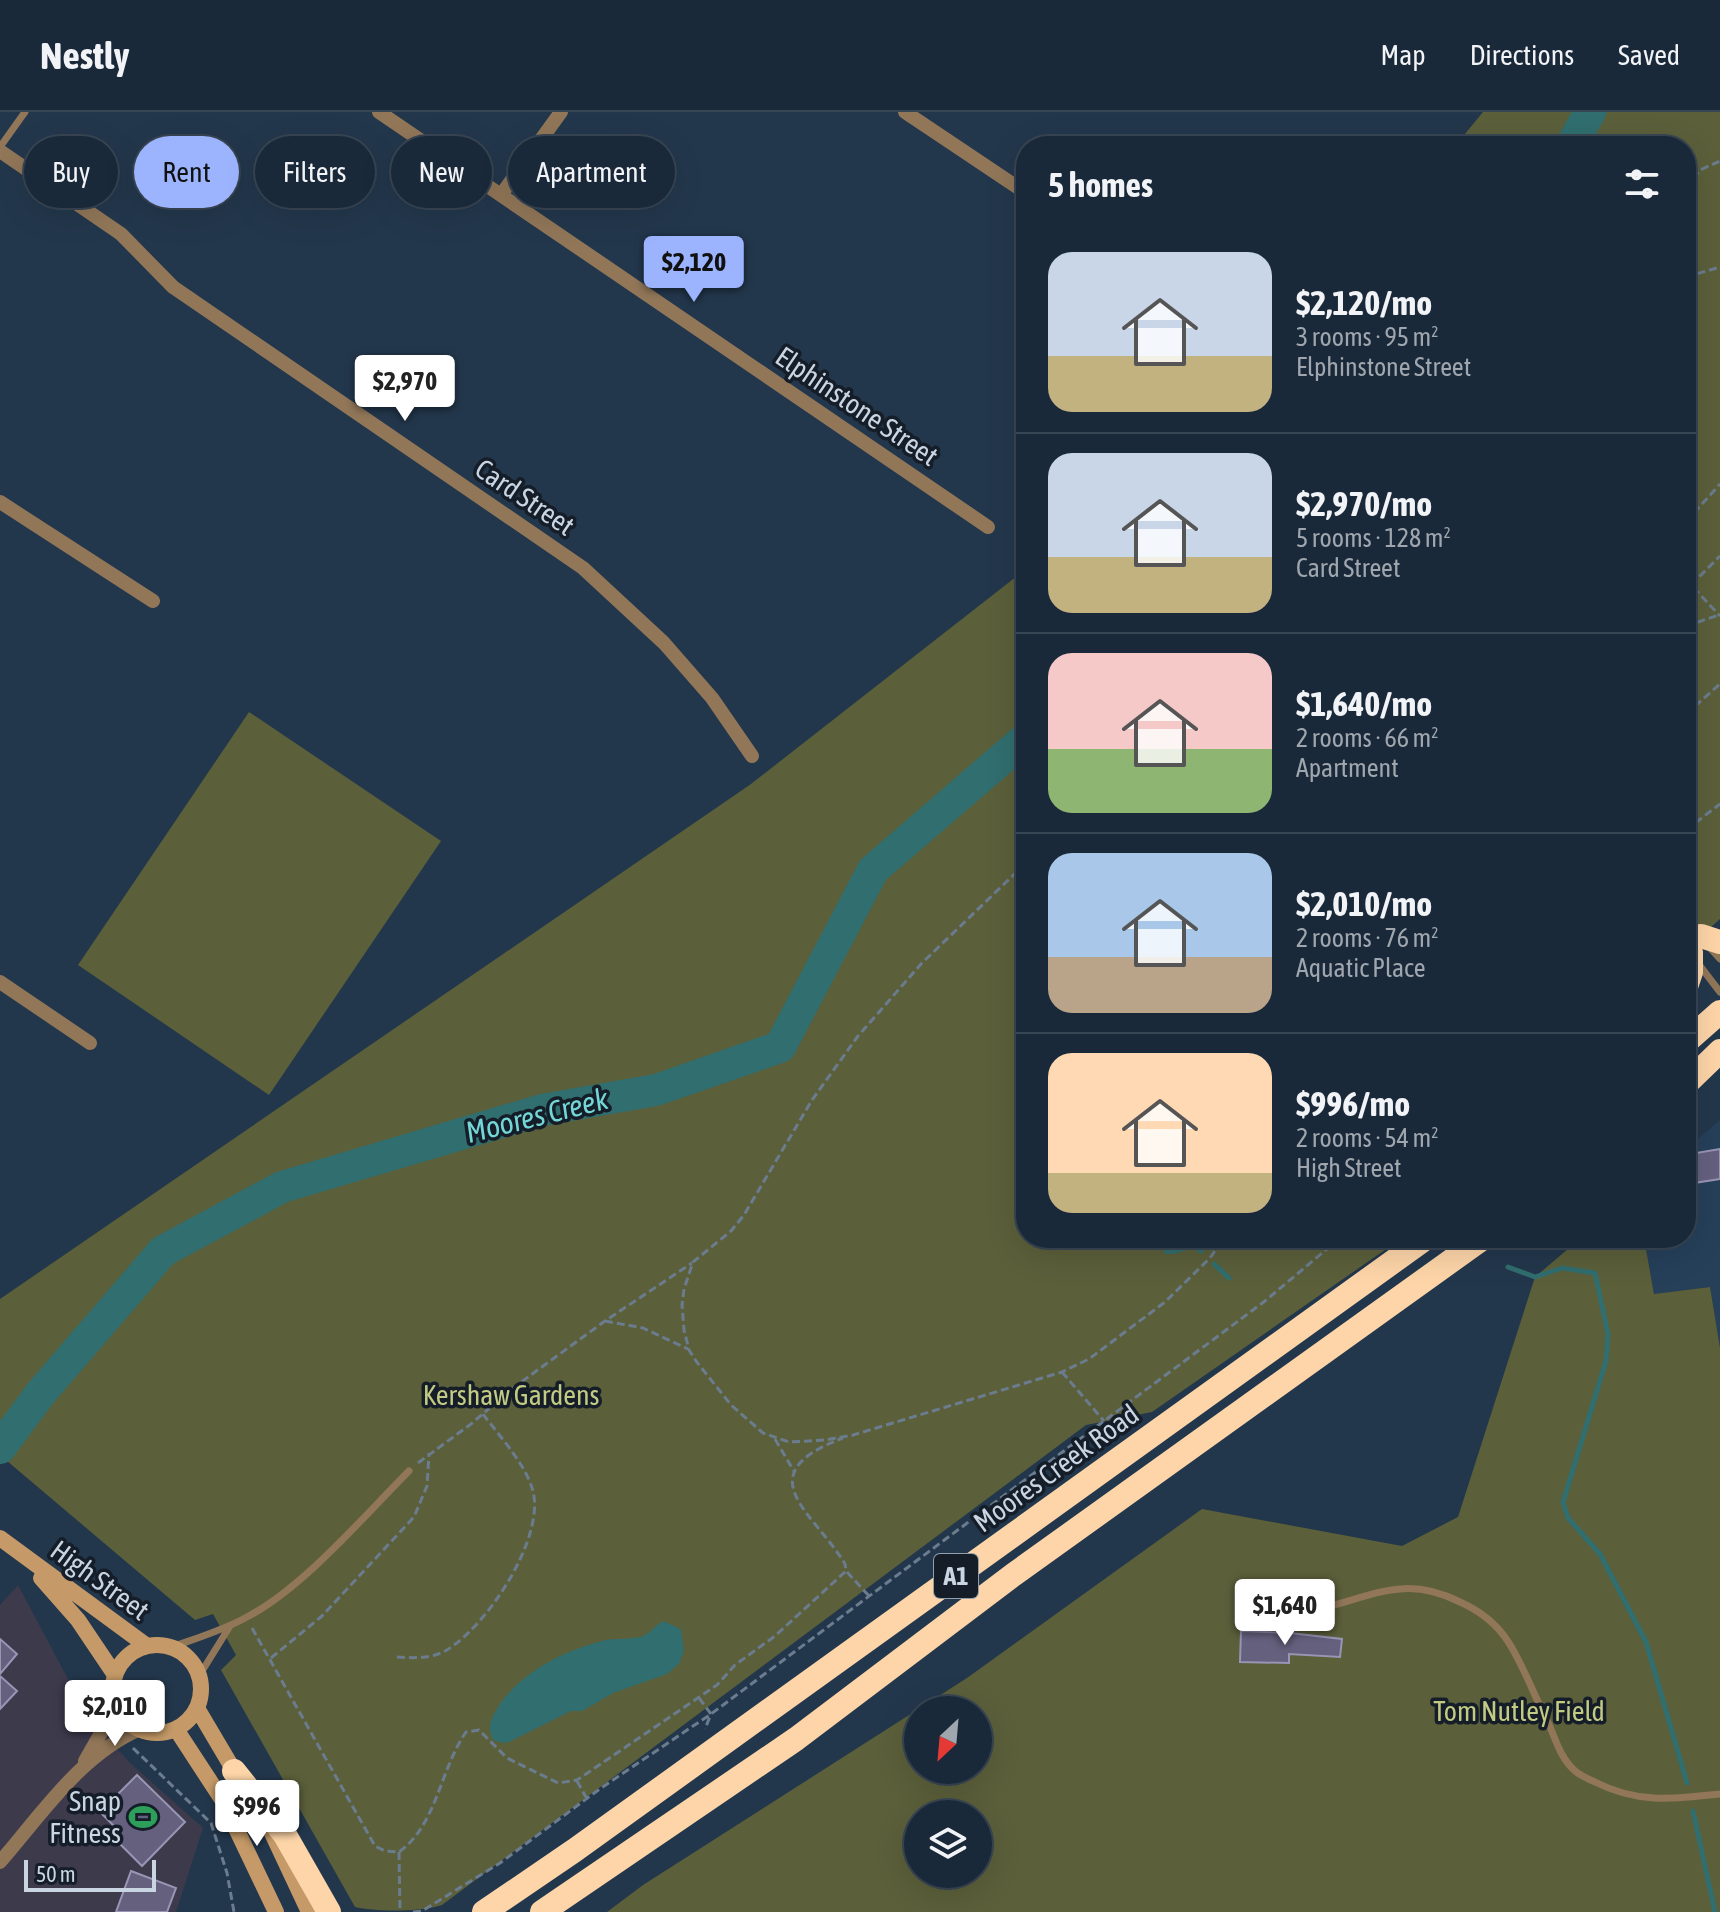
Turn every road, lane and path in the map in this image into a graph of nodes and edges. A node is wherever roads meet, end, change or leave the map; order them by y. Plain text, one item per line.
1 (25, 112) edge
2 (379, 112) edge
3 (561, 112) edge
4 (905, 112) edge
5 (1, 152) edge
6 (1720, 161) edge
7 (1696, 175) edge
8 (1016, 186) edge
9 (501, 195) junction
10 (1720, 267) edge
11 (1696, 274) edge
12 (1720, 484) edge
13 (0, 502) edge
14 (1696, 511) edge
15 (988, 527) dead end
16 (1720, 556) edge
17 (1696, 580) edge
18 (1696, 591) edge
19 (153, 601) dead end
20 (1719, 616) edge
21 (1696, 623) edge
22 (1720, 684) edge
23 (1696, 705) edge
24 (752, 756) dead end
25 (1720, 804) edge
26 (1696, 822) edge
27 (1016, 873) edge
28 (1697, 939) edge
29 (1720, 959) edge
30 (0, 982) edge
31 (1720, 992) edge
32 (1720, 1012) edge
33 (1696, 1033) edge
34 (90, 1043) dead end
35 (1720, 1051) edge
36 (1696, 1076) edge
37 (1720, 1081) edge
38 (1696, 1085) edge
39 (1217, 1248) edge
40 (1328, 1248) edge
41 (1412, 1248) edge
42 (1469, 1248) edge
43 (693, 1262) junction
44 (605, 1321) junction
45 (689, 1350) junction
46 (1062, 1372) junction
47 (483, 1414) junction
48 (1104, 1421) junction
49 (853, 1435) junction
50 (775, 1439) junction
51 (429, 1453) junction
52 (409, 1471) joint
53 (795, 1473) junction
54 (0, 1538) edge
55 (22, 1556) junction
56 (846, 1571) junction
57 (869, 1596) junction
58 (1331, 1606) dead end
59 (246, 1618) junction
60 (231, 1624) junction
61 (147, 1646) junction
62 (172, 1647) junction
63 (397, 1657) dead end
64 (271, 1658) junction
65 (115, 1675) junction
66 (199, 1676) junction
67 (699, 1698) junction
68 (117, 1705) junction
69 (197, 1708) junction
70 (711, 1714) junction
71 (140, 1729) junction
72 (176, 1729) junction
73 (128, 1744) dead end
74 (234, 1771) junction
75 (78, 1772) junction
76 (577, 1780) junction
77 (1720, 1794) edge
78 (587, 1799) junction
79 (399, 1852) junction
80 (0, 1862) edge
81 (598, 1876) junction
82 (234, 1912) edge
83 (276, 1912) edge
84 (309, 1912) edge
85 (329, 1912) edge
86 (400, 1912) edge
87 (413, 1912) edge
88 (484, 1912) edge
89 (542, 1912) edge
90 (569, 1912) edge

1 - 5 lane
2 - 9 street, Elphinstone Street
3 - 9 street
4 - 8 street
5 - 24 street, Card Street
6 - 7 path
9 - 15 street, Elphinstone Street
10 - 11 path
12 - 14 path
13 - 19 street
16 - 17 path
18 - 20 path
20 - 21 path
22 - 23 path
25 - 26 path
27 - 43 path
28 - 29 lane
28 - 31 lane
30 - 34 street
32 - 33 highway
35 - 36 highway
37 - 38 highway
39 - 46 path
40 - 48 path
41 - 88 highway, Moores Creek Road / A1
42 - 81 highway, A1
43 - 44 path
43 - 45 path
44 - 45 path
44 - 47 path
45 - 50 path
46 - 48 path
46 - 49 path
47 - 51 path
47 - 63 path
48 - 57 path
49 - 50 path
49 - 53 path
50 - 53 path
51 - 52 path
51 - 64 path
52 - 59 lane
53 - 56 path
54 - 55 main road, High Street
55 - 61 main road, High Street
55 - 65 main road, High Street
56 - 57 path
56 - 67 path
57 - 70 path
58 - 77 lane
59 - 60 lane
59 - 64 path
60 - 62 lane
60 - 66 lane
61 - 62 main road, High Street
61 - 65 main road, High Street
62 - 66 main road, High Street
64 - 79 path
65 - 68 main road
66 - 69 main road
67 - 70 path
67 - 76 path
68 - 71 main road
68 - 75 street
69 - 72 main road
69 - 74 main road
70 - 78 path
71 - 72 main road
71 - 75 street
72 - 83 main road
73 - 82 path
74 - 84 main road
74 - 85 highway
75 - 80 street
76 - 78 path
76 - 79 path
78 - 87 path
79 - 86 path
81 - 89 highway, A1
81 - 90 highway

